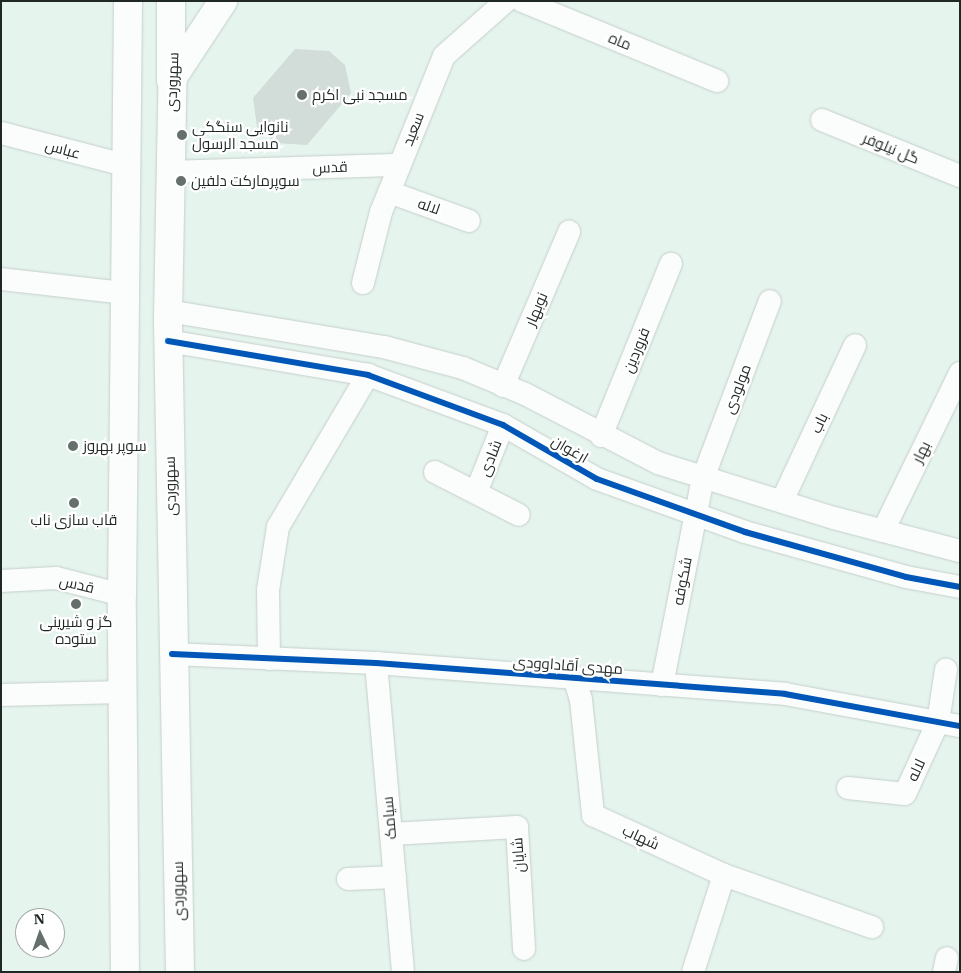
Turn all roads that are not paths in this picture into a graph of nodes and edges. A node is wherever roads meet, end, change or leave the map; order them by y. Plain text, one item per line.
1 (128, 1) edge
2 (170, 1) edge
3 (176, 1) edge
4 (223, 1) edge
5 (506, 1) edge
6 (522, 1) edge
7 (171, 80) junction
8 (718, 81) dead end
9 (822, 120) dead end
10 (1, 133) edge
11 (125, 165) junction
12 (399, 165) junction
13 (170, 172) junction
14 (960, 176) edge
15 (389, 192) junction
16 (469, 220) dead end
17 (569, 232) dead end
18 (671, 264) dead end
19 (1, 279) edge
20 (364, 284) dead end
21 (123, 293) junction
22 (770, 300) dead end
23 (168, 310) junction
24 (168, 341) junction
25 (855, 346) dead end
26 (960, 373) edge
27 (368, 375) junction
28 (504, 386) junction
29 (503, 425) junction
30 (601, 436) junction
31 (436, 472) dead end
32 (703, 478) junction
33 (477, 490) junction
34 (782, 501) junction
35 (696, 513) junction
36 (519, 515) dead end
37 (883, 531) junction
38 (960, 551) edge
39 (1, 581) edge
40 (960, 587) edge
41 (122, 594) junction
42 (172, 654) junction
43 (269, 658) junction
44 (376, 664) junction
45 (946, 670) dead end
46 (574, 677) junction
47 (662, 685) junction
48 (122, 692) junction
49 (1, 695) edge
50 (938, 722) junction
51 (960, 726) edge
52 (848, 788) dead end
53 (391, 834) junction
54 (724, 875) junction
55 (395, 877) junction
56 (348, 879) dead end
57 (872, 927) dead end
58 (524, 949) dead end
59 (125, 972) edge
60 (180, 972) edge
61 (403, 972) edge
62 (693, 972) edge

1 - 11 main road
2 - 7 main road
3 - 7 main road, سهروردی
4 - 7 main road
5 - 12 street, سعید
6 - 8 street, ماه
7 - 13 main road, سهروردی
9 - 14 street, گل نیلوفر
10 - 11 street, عباس
11 - 21 main road
12 - 13 street, قدس
12 - 15 street, سعید
13 - 23 main road, سهروردی
15 - 16 street, لاله
15 - 20 street, سعید
17 - 28 street, نوبهار
18 - 30 street, فروردین
19 - 21 street
21 - 41 main road
22 - 32 street, مولودی
23 - 24 main road, سهروردی
23 - 28 street, ارغوان
24 - 27 street, ارغوان
24 - 42 main road, سهروردی
25 - 34 street, باب
26 - 37 street, بهار
27 - 29 street, ارغوان
27 - 43 street
28 - 30 street, ارغوان
29 - 33 street, شادی
29 - 35 street, ارغوان
30 - 32 street, ارغوان
31 - 33 street
32 - 34 street, ارغوان
32 - 35 street, شکوفه
33 - 36 street
34 - 37 street, ارغوان
35 - 40 street, ارغوان
35 - 47 street, شکوفه
37 - 38 street, ارغوان
39 - 41 street, قدس
41 - 48 main road
42 - 43 street, مهدی آقاداوودی
42 - 60 main road, سهروردی
43 - 44 street, مهدی آقاداوودی
44 - 46 street, مهدی آقاداوودی
44 - 53 street, سیامک
45 - 50 street
46 - 47 street, مهدی آقاداوودی
46 - 54 street, شهاب
47 - 50 street, مهدی آقاداوودی
48 - 49 street
48 - 59 main road
50 - 51 street, مهدی آقاداوودی
50 - 52 street, لاله
53 - 55 street, سیامک
53 - 58 street, شایان
54 - 57 street
54 - 62 street
55 - 56 street
55 - 61 street, سیامک

